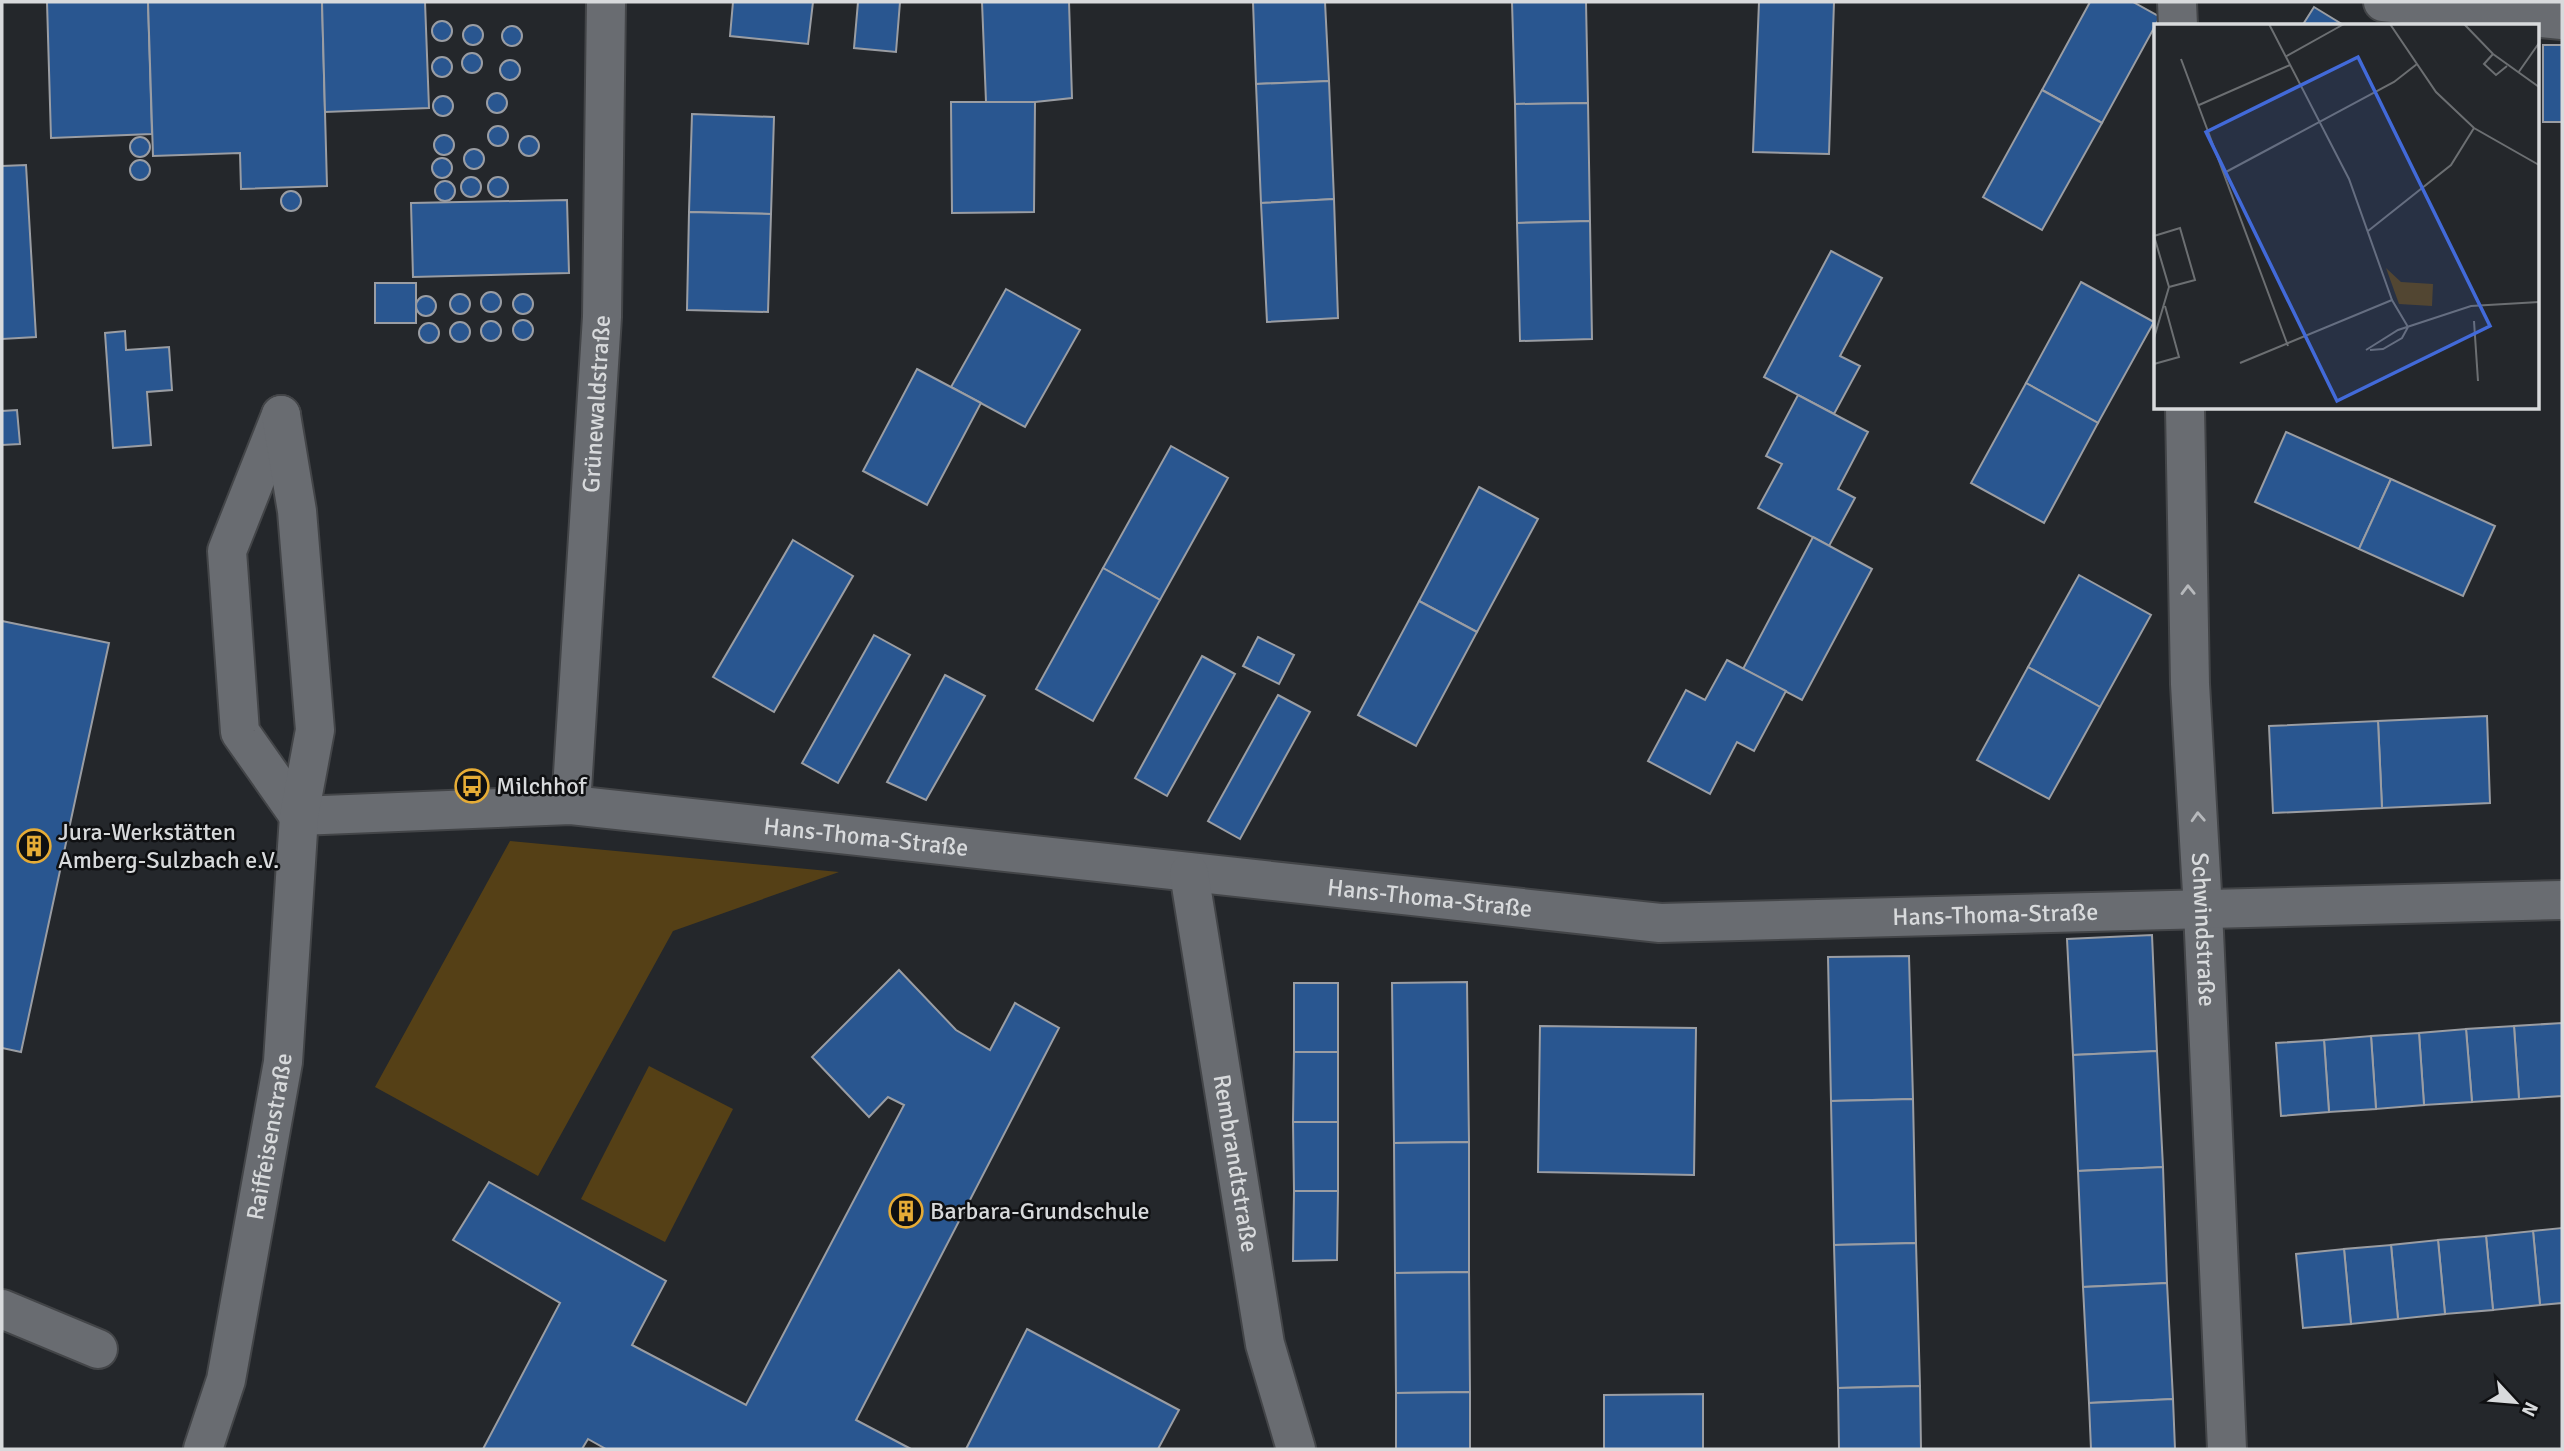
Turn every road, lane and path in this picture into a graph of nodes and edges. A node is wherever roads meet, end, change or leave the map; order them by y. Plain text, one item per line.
1 (606, 2) edge
2 (2177, 2) edge
3 (2383, 2) edge
4 (2562, 20) edge
5 (2178, 24) edge
6 (2185, 410) edge
7 (571, 804) junction
8 (299, 816) junction
9 (1189, 873) junction
10 (2562, 900) edge
11 (2203, 910) junction
12 (2, 1309) edge
13 (98, 1349) dead end
14 (203, 1449) edge
15 (1296, 1449) edge
16 (2227, 1449) edge

1 - 7 street, Grünewaldstraße
2 - 5 street
3 - 4 street
11 -> 6 street, Schwindstraße
7 - 8 street, Hans-Thoma-Straße
7 - 9 street, Hans-Thoma-Straße
8 - 8 street, Raiffeisenstraße
8 - 14 street, Raiffeisenstraße
9 - 11 street, Hans-Thoma-Straße
9 - 15 street, Rembrandtstraße
10 - 11 street, Hans-Thoma-Straße
11 - 16 street, Schwindstraße
12 - 13 street

